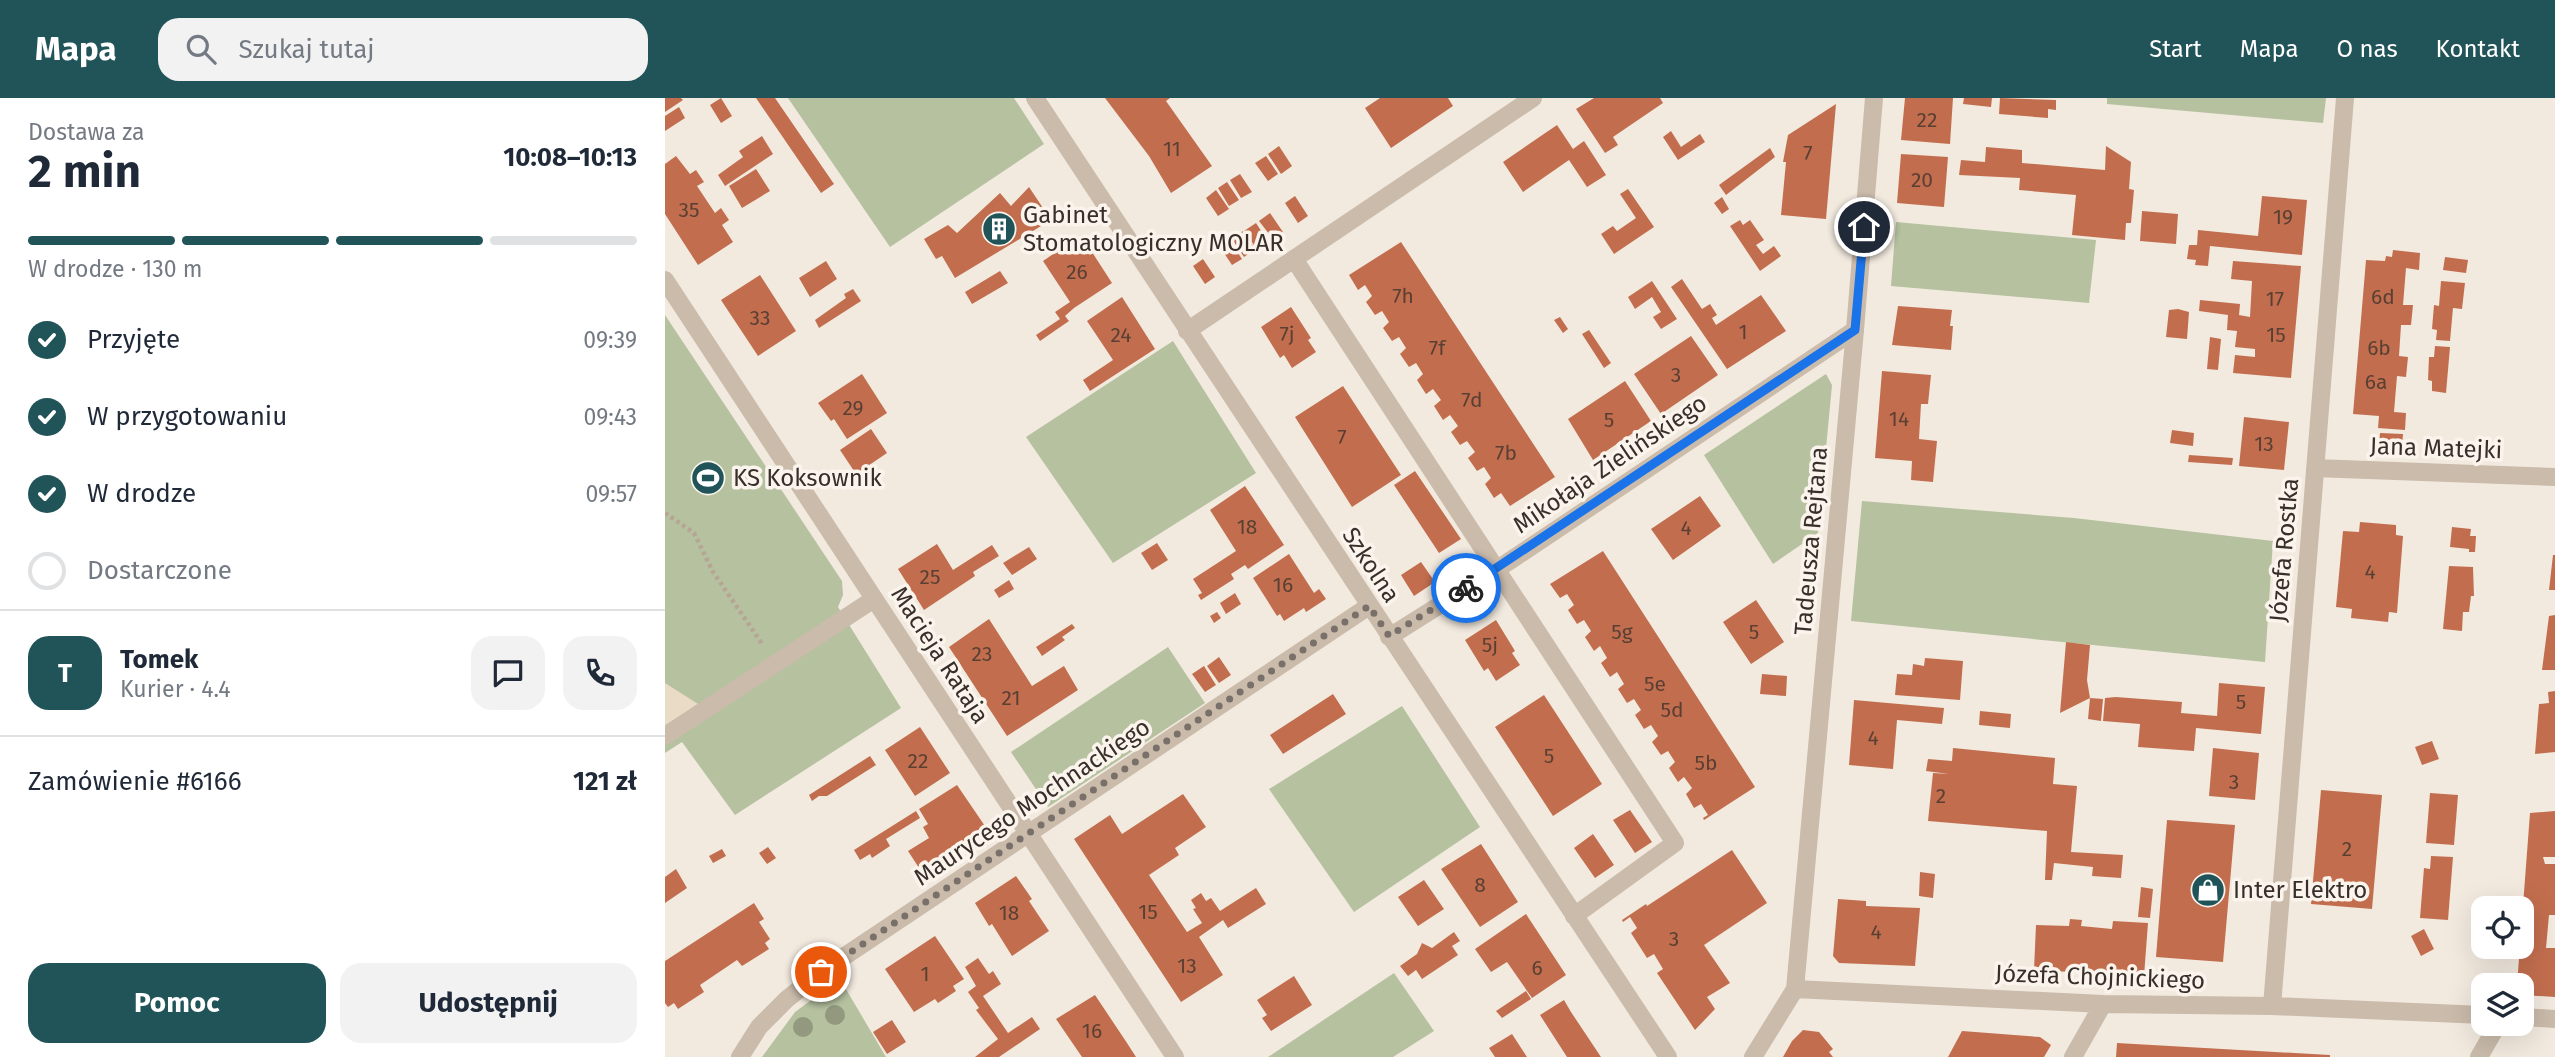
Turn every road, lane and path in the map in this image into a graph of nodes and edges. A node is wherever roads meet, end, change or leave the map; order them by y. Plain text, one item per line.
1 (1035, 98) edge
2 (1533, 98) edge
3 (1874, 98) edge
4 (2345, 98) edge
5 (1294, 258) junction
6 (665, 280) edge
7 (1855, 330) junction
8 (1187, 331) junction
9 (2315, 468) junction
10 (2555, 477) edge
11 (665, 513) edge
12 (1497, 569) junction
13 (874, 599) junction
14 (1369, 606) junction
15 (1389, 636) junction
16 (775, 663) junction
17 (665, 736) edge
18 (1028, 835) junction
19 (1574, 916) junction
20 (1795, 989) junction
21 (2102, 1004) junction
22 (2271, 1006) junction
23 (2471, 1014) edge
24 (2534, 1018) edge
25 (2555, 1019) edge
26 (2491, 1036) edge
27 (740, 1057) edge
28 (1175, 1057) edge
29 (1668, 1057) edge
30 (1753, 1057) edge
31 (2073, 1057) edge
32 (2479, 1057) edge

1 - 8 street, Szkolna
2 - 5 street
3 - 7 street, Tadeusza Rejtana
4 - 9 street, Józefa Rostka
5 - 8 street
5 - 12 street
6 - 13 street, Macieja Rataja
7 - 12 street, Mikołaja Zielińskiego
7 - 20 street, Tadeusza Rejtana
8 - 14 street, Szkolna
9 - 10 street, Jana Matejki
9 - 22 street, Józefa Rostka
11 - 16 path
12 - 15 street, Mikołaja Zielińskiego
12 - 19 street
13 - 16 street
13 - 18 street, Macieja Rataja
14 - 15 street, Szkolna
14 - 18 street, Maurycego Mochnackiego
15 - 19 street, Szkolna
16 - 17 street
18 - 27 street, Maurycego Mochnackiego
18 - 28 street, Macieja Rataja
19 - 29 street, Szkolna
20 - 21 street, Józefa Chojnickiego
20 - 30 street
21 - 22 street, Józefa Chojnickiego
21 - 31 street
22 - 23 street, Józefa Chojnickiego
24 - 25 street
26 - 32 street

